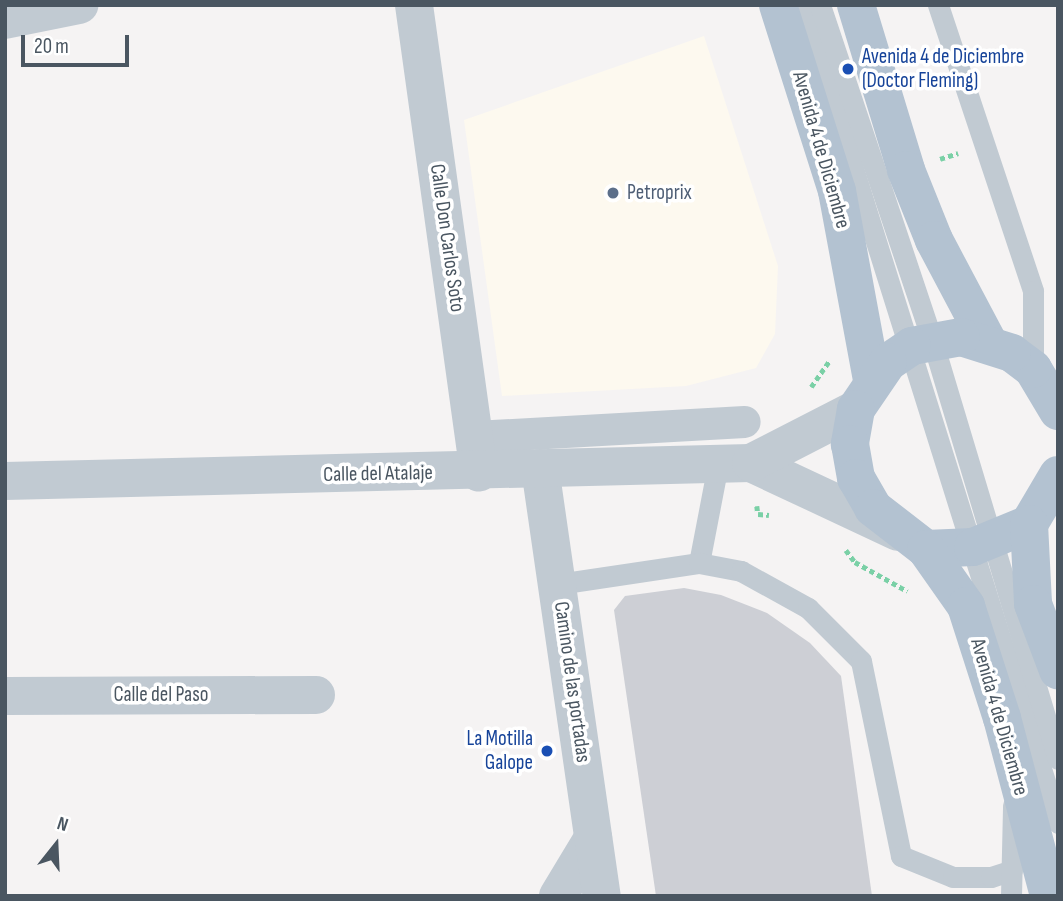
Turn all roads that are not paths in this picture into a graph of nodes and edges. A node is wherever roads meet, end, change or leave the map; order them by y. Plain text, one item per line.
1 (79, 5) edge
2 (414, 5) edge
3 (778, 5) edge
4 (802, 5) edge
5 (820, 5) edge
6 (856, 5) edge
7 (938, 5) edge
8 (5, 20) edge
9 (988, 342) junction
10 (922, 344) junction
11 (1033, 369) junction
12 (864, 394) junction
13 (1058, 411) edge
14 (744, 422) dead end
15 (477, 455) junction
16 (735, 464) junction
17 (540, 468) junction
18 (1058, 475) edge
19 (5, 481) edge
20 (1029, 524) junction
21 (912, 541) junction
22 (984, 543) junction
23 (699, 563) junction
24 (558, 584) junction
25 (1058, 670) edge
26 (316, 695) dead end
27 (5, 696) edge
28 (1058, 759) edge
29 (1014, 768) junction
30 (1058, 823) edge
31 (593, 838) junction
32 (1012, 870) junction
33 (953, 877) junction
34 (558, 896) edge
35 (602, 896) edge
36 (966, 896) edge
37 (1012, 896) edge
38 (1049, 896) edge

1 - 8 street
2 - 15 street, Calle Don Carlos Soto
3 - 12 main road, Avenida 4 de Diciembre
4 - 10 lane
5 - 10 lane
6 - 9 main road
7 - 11 lane
9 - 10 main road
9 - 11 main road
10 - 12 main road
10 - 22 lane
11 - 13 main road
12 - 16 street, Calle del Atalaje
12 - 21 main road, Avenida 4 de Diciembre
14 - 15 street
15 - 17 street, Calle del Atalaje
15 - 19 street, Calle del Atalaje
16 - 17 street, Calle del Atalaje
16 - 21 street, Calle del Atalaje
16 - 23 lane
17 - 24 street, Camino de las portadas
18 - 20 main road
20 - 22 main road
20 - 25 main road
21 - 22 main road
21 - 29 main road, Avenida 4 de Diciembre
22 - 28 lane
22 - 30 lane
23 - 24 lane
23 - 33 lane
24 - 31 street, Camino de las portadas
26 - 27 street, Calle del Paso
29 - 32 lane
29 - 38 main road, Avenida 4 de Diciembre
31 - 34 street
31 - 35 street, Camino de las portadas
32 - 33 lane
32 - 37 lane
33 - 36 lane

